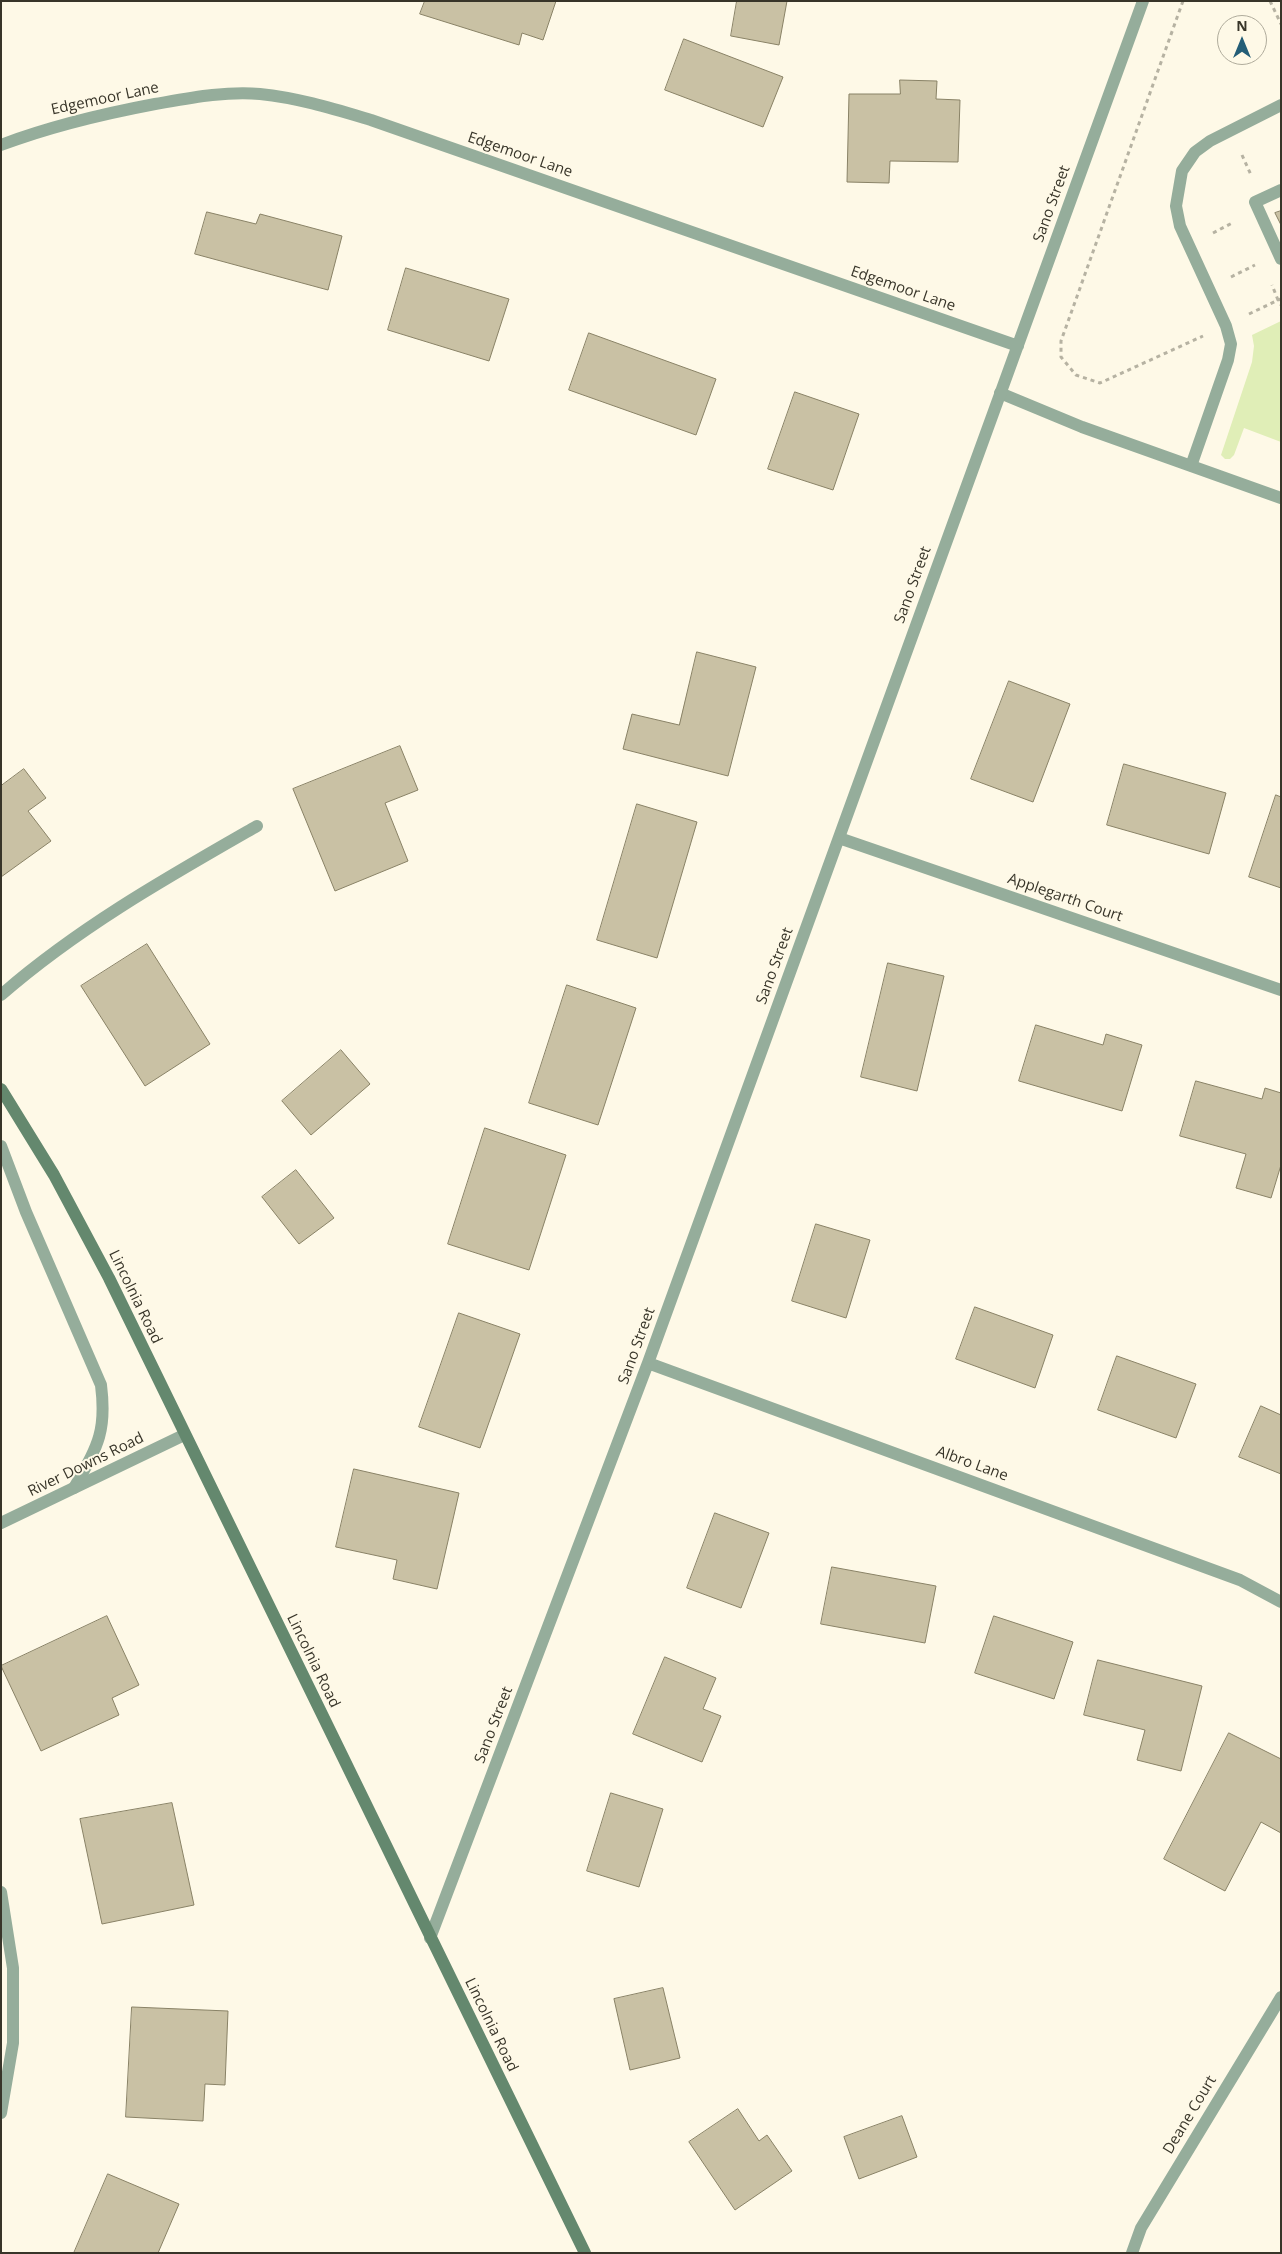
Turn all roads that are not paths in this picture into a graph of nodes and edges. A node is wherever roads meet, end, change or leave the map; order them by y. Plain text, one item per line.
1 (1143, 1) edge
2 (1281, 105) edge
3 (1, 145) edge
4 (1281, 190) edge
5 (1281, 259) edge
6 (1018, 346) junction
7 (1000, 393) junction
8 (1190, 466) junction
9 (1281, 498) edge
10 (258, 826) dead end
11 (839, 838) junction
12 (1281, 990) edge
13 (1, 995) edge
14 (1, 1089) edge
15 (1, 1146) edge
16 (648, 1363) junction
17 (184, 1435) junction
18 (74, 1488) junction
19 (1, 1523) edge
20 (1281, 1602) edge
21 (1, 1892) edge
22 (430, 1938) junction
23 (1281, 1997) edge
24 (1, 2113) edge
25 (585, 2253) edge
26 (1132, 2253) edge

1 - 6 street, Sano Street
2 - 8 street
3 - 6 street, Edgemoor Lane
4 - 5 street
6 - 7 street, Sano Street
7 - 8 street
7 - 11 street, Sano Street
8 - 9 street
10 - 13 street
11 - 12 street, Applegarth Court
11 - 16 street, Sano Street
14 - 17 main road, Lincolnia Road
15 - 18 street
16 - 20 street, Albro Lane
16 - 22 street, Sano Street
17 - 18 street, River Downs Road
17 - 22 main road, Lincolnia Road
18 - 19 street, River Downs Road
21 - 24 street
22 - 25 main road, Lincolnia Road
23 - 26 street, Deane Court

